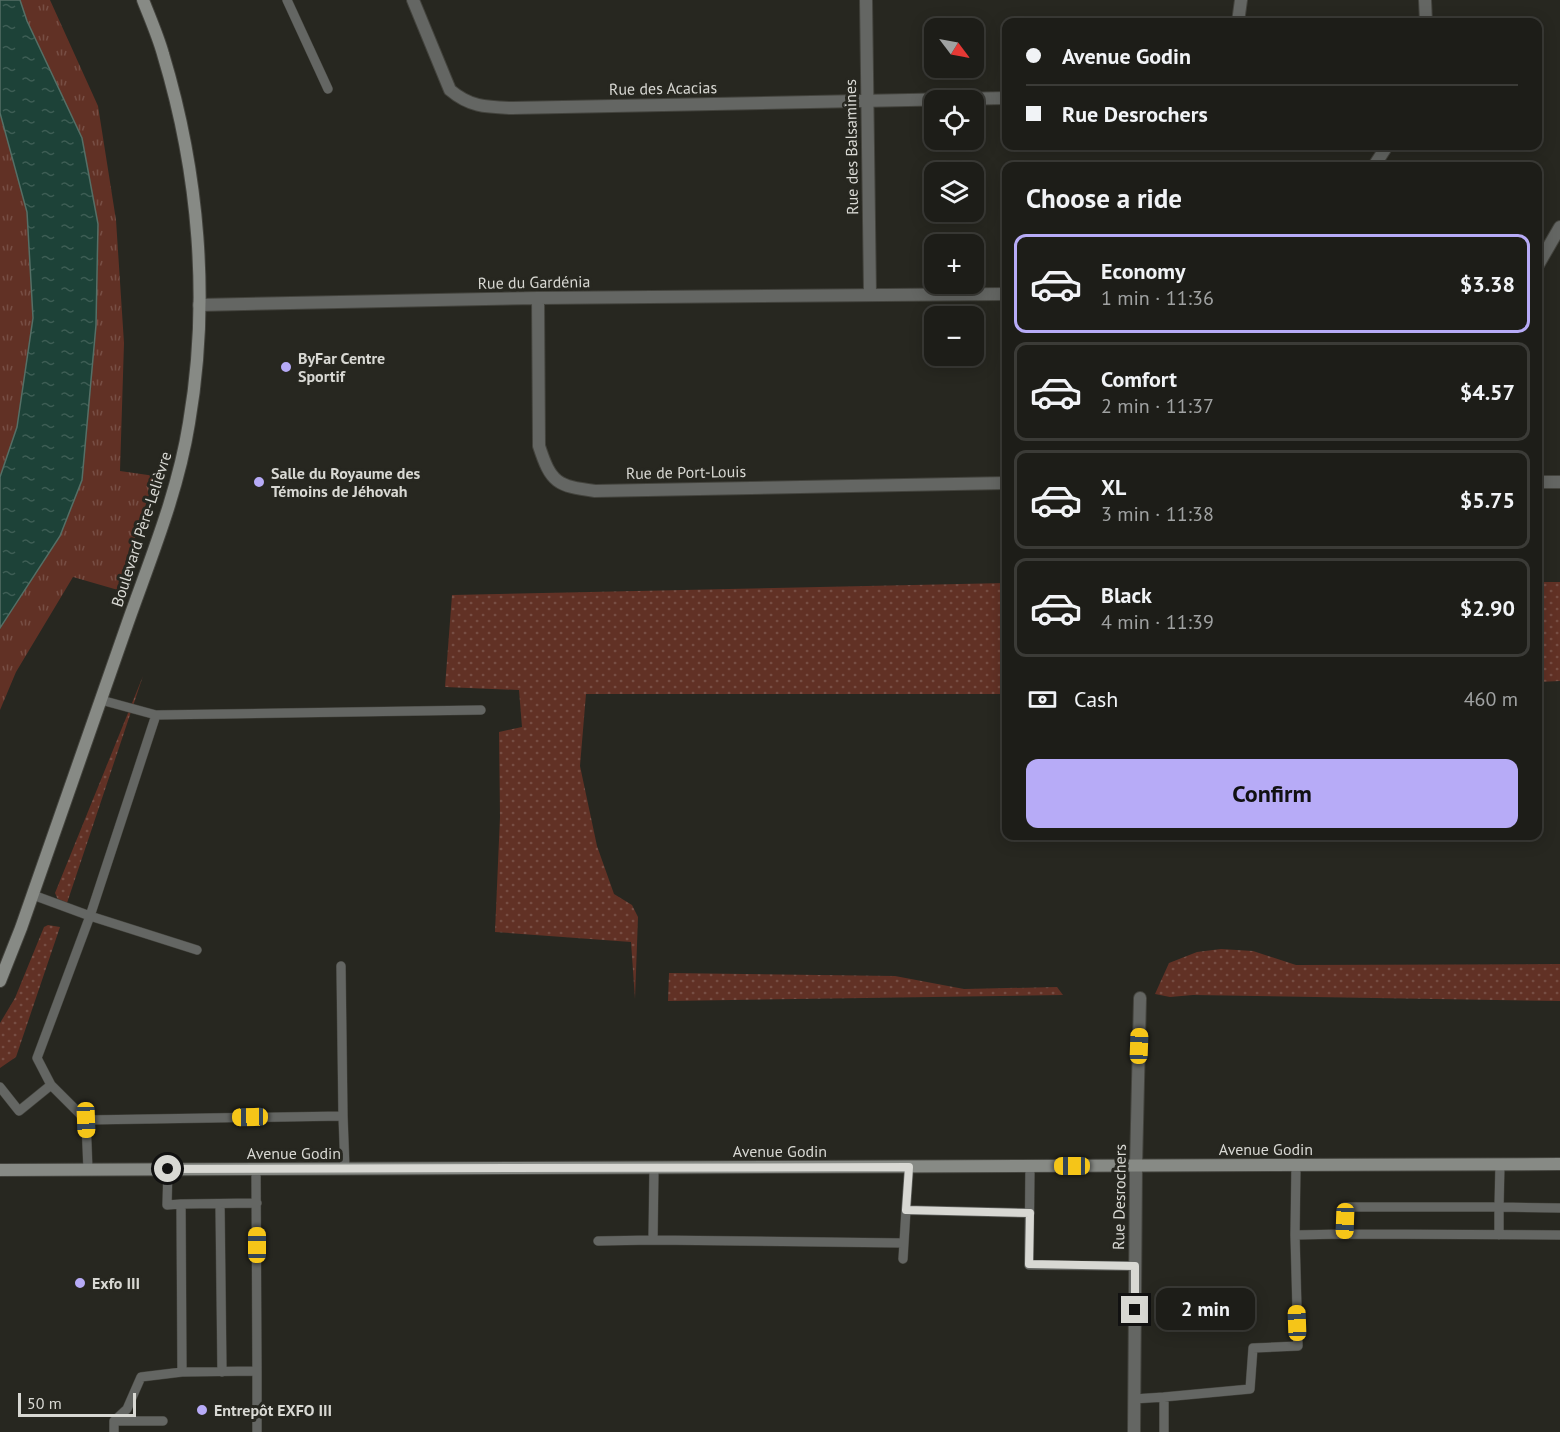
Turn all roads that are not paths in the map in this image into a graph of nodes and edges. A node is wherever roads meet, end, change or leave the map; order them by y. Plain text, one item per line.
1 (143, 0) edge
2 (287, 0) edge
3 (413, 0) edge
4 (866, 0) edge
5 (1240, 0) edge
6 (1425, 0) edge
7 (1238, 18) edge
8 (1426, 18) edge
9 (328, 89) dead end
10 (1002, 98) edge
11 (867, 100) junction
12 (1560, 227) edge
13 (1542, 258) edge
14 (870, 294) junction
15 (1002, 294) edge
16 (538, 298) junction
17 (199, 304) junction
18 (1542, 482) edge
19 (1560, 482) edge
20 (1002, 483) edge
21 (101, 700) junction
22 (481, 710) dead end
23 (156, 715) junction
24 (33, 895) junction
25 (90, 916) junction
26 (197, 950) dead end
27 (341, 966) dead end
28 (0, 981) edge
29 (1140, 998) dead end
30 (51, 1085) junction
31 (0, 1087) edge
32 (343, 1116) junction
33 (86, 1120) junction
34 (1500, 1164) junction
35 (1560, 1164) edge
36 (1296, 1165) junction
37 (1030, 1166) junction
38 (1136, 1166) junction
39 (909, 1167) junction
40 (654, 1168) junction
41 (168, 1169) junction
42 (345, 1169) junction
43 (0, 1170) edge
44 (88, 1170) junction
45 (256, 1170) junction
46 (257, 1203) junction
47 (181, 1204) junction
48 (220, 1204) junction
49 (1500, 1208) junction
50 (1560, 1208) edge
51 (906, 1210) junction
52 (1030, 1213) junction
53 (1344, 1234) junction
54 (1295, 1235) junction
55 (1499, 1235) junction
56 (1560, 1235) edge
57 (653, 1240) junction
58 (598, 1241) dead end
59 (904, 1243) junction
60 (903, 1258) dead end
61 (1135, 1266) junction
62 (257, 1371) junction
63 (182, 1372) junction
64 (222, 1372) junction
65 (1164, 1397) junction
66 (1134, 1399) junction
67 (114, 1421) junction
68 (163, 1421) dead end
69 (114, 1432) edge
70 (257, 1432) edge
71 (1134, 1432) edge
72 (1164, 1432) edge

1 - 17 street, Boulevard Père-Lelièvre
2 - 9 lane
3 - 11 street, Rue des Acacias
4 - 11 street, Rue des Balsamines
5 - 7 street
6 - 8 street
10 - 11 street, Rue des Acacias
11 - 14 street, Rue des Balsamines
12 - 13 street
14 - 15 street, Rue du Gardénia
14 - 16 street, Rue du Gardénia
16 - 17 street, Rue du Gardénia
16 - 20 street, Rue de Port-Louis
17 - 21 street, Boulevard Père-Lelièvre
18 - 19 street
21 - 23 lane
21 - 24 street, Boulevard Père-Lelièvre
22 - 23 lane
23 - 25 lane
24 - 25 lane
24 - 28 street, Boulevard Père-Lelièvre
25 - 26 lane
25 - 30 lane
27 - 32 lane
29 - 38 street, Rue Desrochers
30 - 31 lane
30 - 33 lane
32 - 33 lane
32 - 42 lane
33 - 44 lane
34 - 35 street, Avenue Godin
34 - 36 street, Avenue Godin
34 - 49 lane
36 - 38 street, Avenue Godin
36 - 54 lane
37 - 38 street, Avenue Godin
37 - 39 street, Avenue Godin
37 - 52 lane
38 - 61 street, Rue Desrochers
39 - 40 street, Avenue Godin
39 - 51 lane
40 - 42 street, Avenue Godin
40 - 57 lane
41 - 44 street, Avenue Godin
41 - 45 street, Avenue Godin
41 - 47 lane
42 - 45 street, Avenue Godin
43 - 44 street, Avenue Godin
45 - 46 lane
46 - 48 lane
46 - 62 lane
47 - 48 lane
47 - 63 lane
48 - 64 lane
49 - 50 lane
49 - 53 lane
49 - 55 lane
51 - 52 lane
51 - 59 lane
52 - 61 lane
53 - 54 lane
53 - 55 lane
54 - 65 lane
55 - 56 lane
57 - 58 lane
57 - 59 lane
59 - 60 lane
61 - 66 street, Rue Desrochers
62 - 64 lane
62 - 70 lane
63 - 64 lane
63 - 67 lane
65 - 66 lane
65 - 72 lane
66 - 71 street, Rue Desrochers
67 - 68 lane
67 - 69 lane

